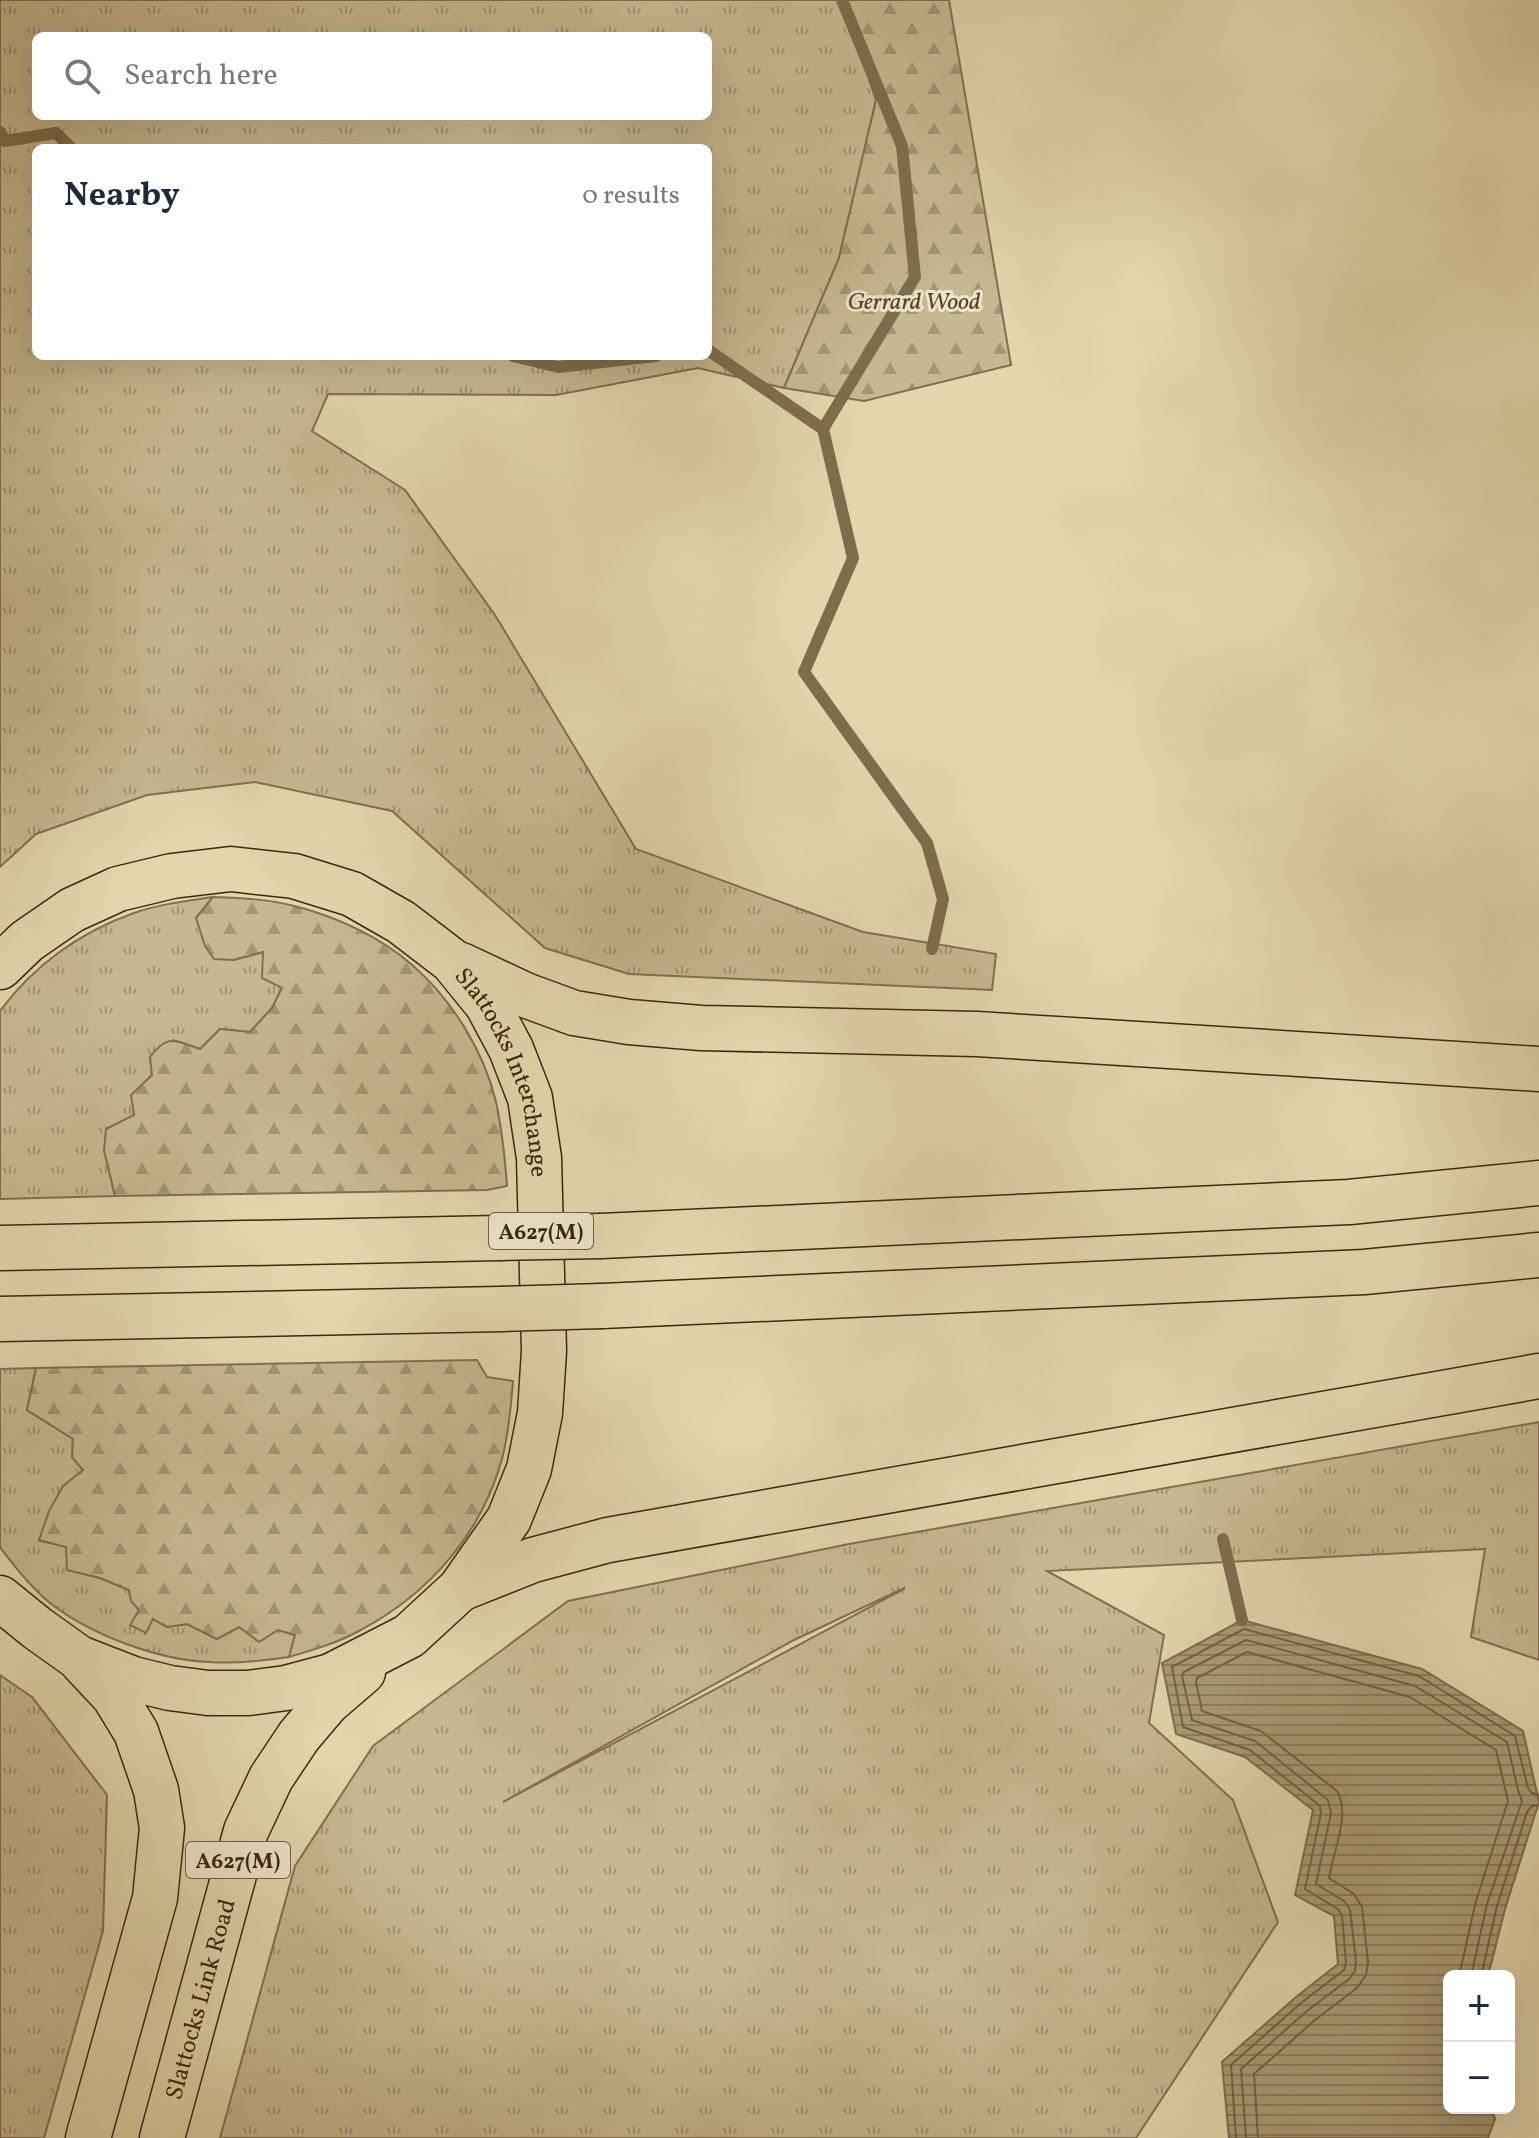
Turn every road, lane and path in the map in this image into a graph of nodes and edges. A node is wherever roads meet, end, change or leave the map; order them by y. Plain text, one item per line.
1 (452, 961) junction
2 (0, 967) edge
3 (1539, 1069) edge
4 (1539, 1183) edge
5 (0, 1248) edge
6 (1539, 1255) edge
7 (0, 1319) edge
8 (1539, 1376) edge
9 (460, 1589) junction
10 (1, 1600) edge
11 (409, 1636) junction
12 (79, 1658) junction
13 (88, 2138) edge
14 (162, 2138) edge

1 - 2 highway, Slattocks Interchange / A627(M)
1 - 3 highway, A627(M)
1 - 9 highway, Slattocks Interchange / A627(M)
4 - 5 highway, A627(M), bridge
6 - 7 highway, bridge
8 - 9 highway, A627(M)
9 - 11 highway, Slattocks Interchange / A627(M)
10 - 12 highway, Slattocks Interchange / A627(M)
11 - 12 highway, Slattocks Interchange / A627(M)
11 - 14 highway, Slattocks Link Road / A627(M)
12 - 13 highway, A627(M)

